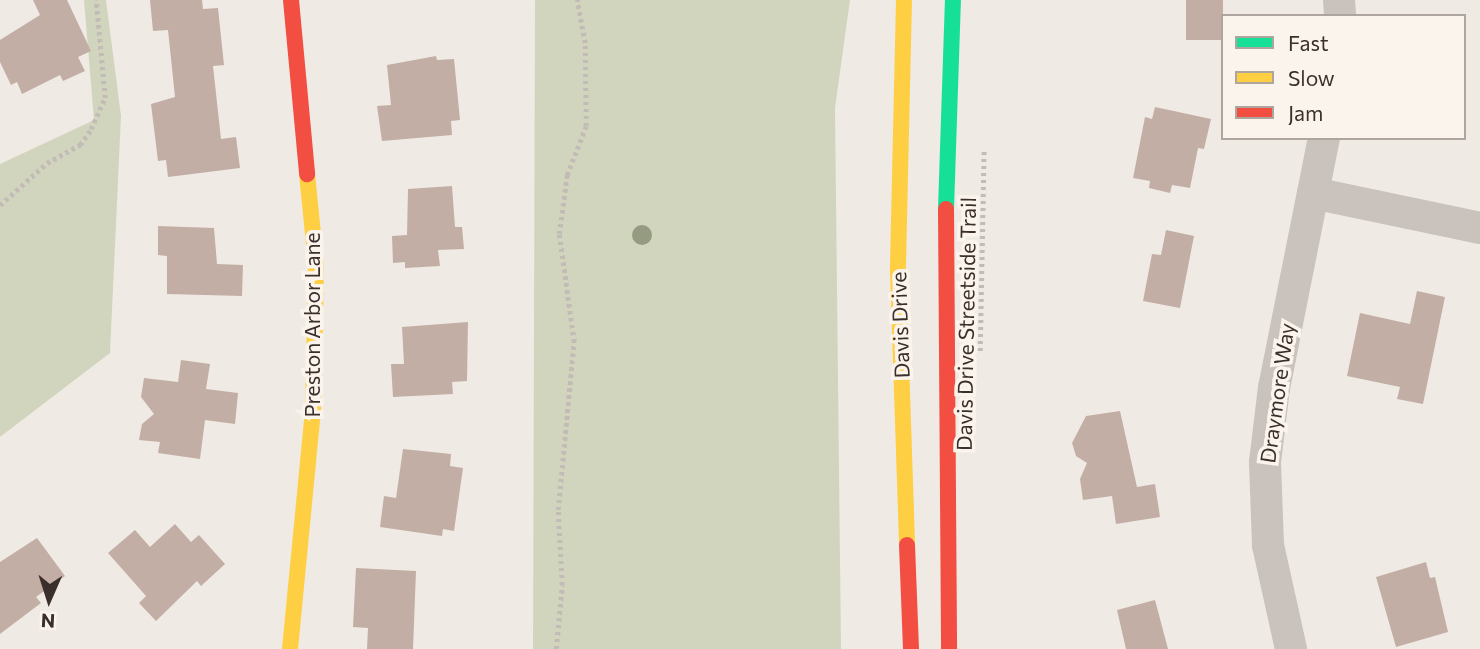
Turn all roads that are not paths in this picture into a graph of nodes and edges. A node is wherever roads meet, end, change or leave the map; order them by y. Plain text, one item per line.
1 (291, 0) edge
2 (904, 0) edge
3 (953, 0) edge
4 (1324, 140) edge
5 (1313, 194) junction
6 (1480, 228) edge
7 (290, 649) edge
8 (911, 649) edge
9 (949, 649) edge
10 (1291, 649) edge

1 - 7 main road, Preston Arbor Lane
2 - 8 main road, Davis Drive
3 - 9 main road, Davis Drive
4 - 5 street, Draymore Way
5 - 6 street
5 - 10 street, Draymore Way

